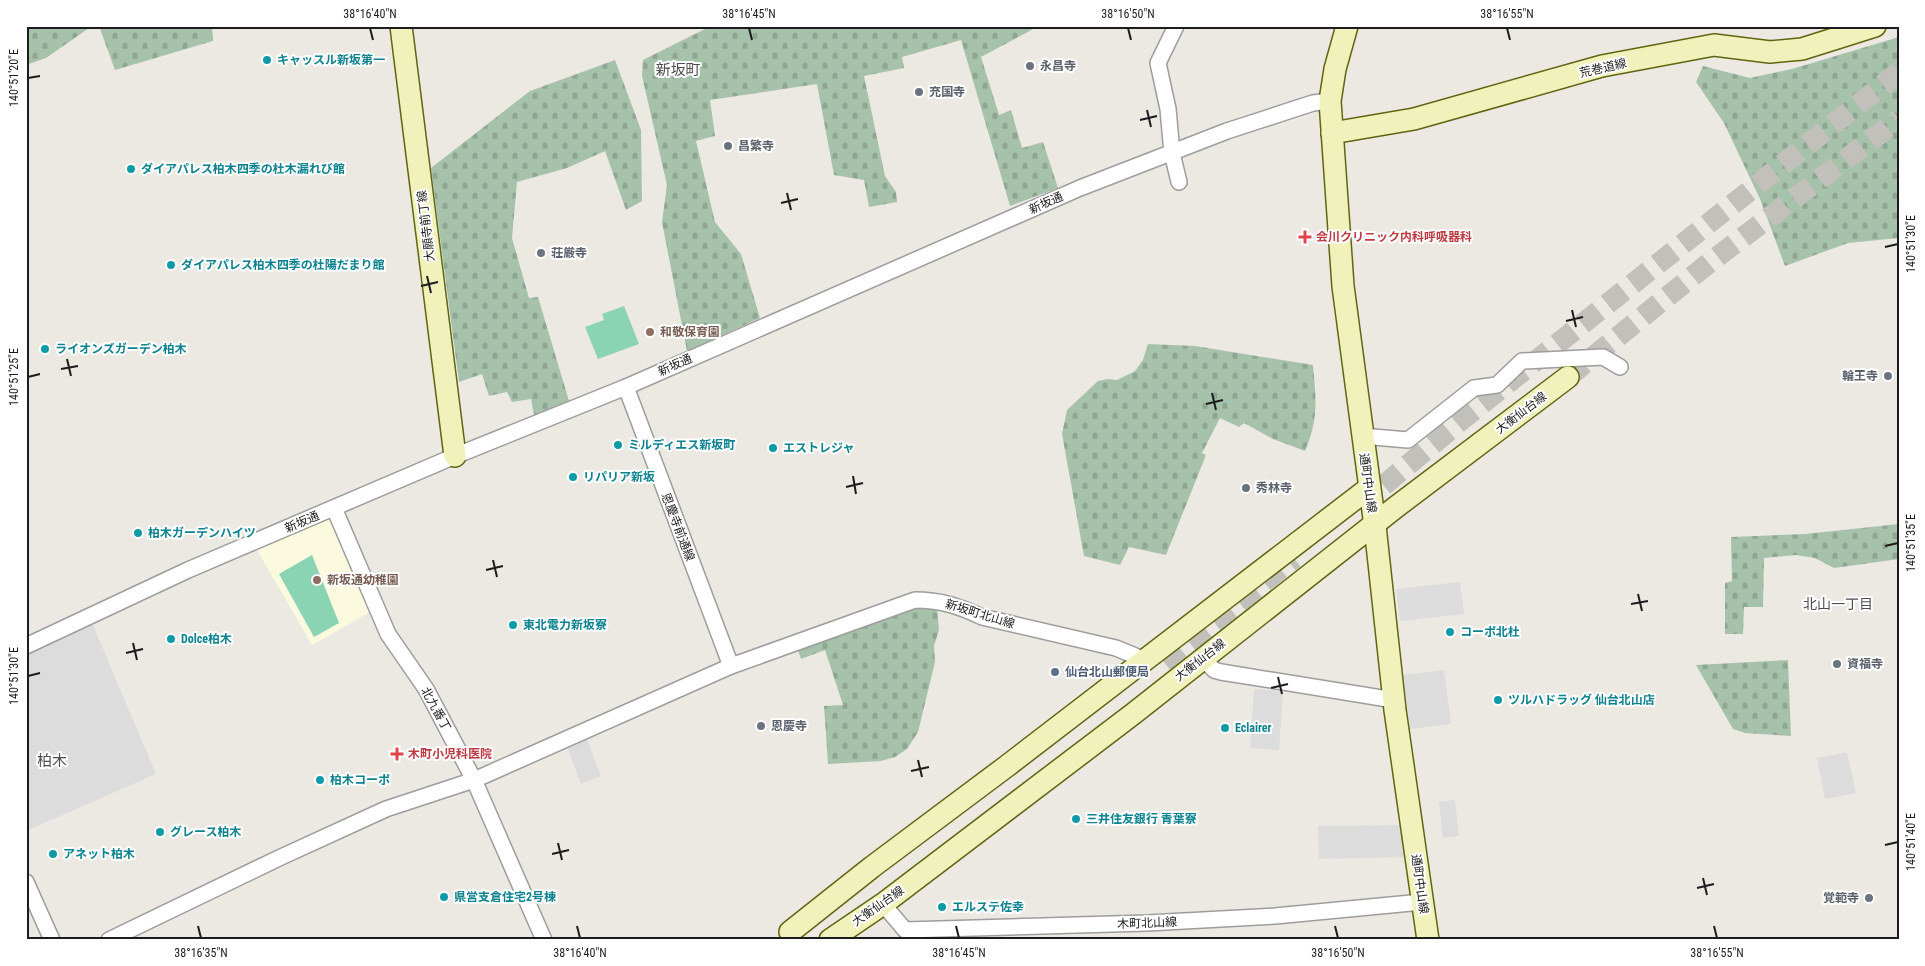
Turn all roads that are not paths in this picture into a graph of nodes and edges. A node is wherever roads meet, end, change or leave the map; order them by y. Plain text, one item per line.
1 (401, 26) edge
2 (1176, 26) edge
3 (1347, 26) edge
4 (1875, 26) edge
5 (1330, 101) junction
6 (1332, 133) junction
7 (1172, 153) junction
8 (1179, 182) dead end
9 (1620, 367) dead end
10 (1568, 377) tunnel mouth
11 (626, 387) junction
12 (1362, 436) junction
13 (454, 456) junction
14 (1369, 488) junction
15 (334, 508) junction
16 (1374, 526) junction
17 (26, 646) edge
18 (1203, 658) junction
19 (1154, 661) junction
20 (731, 666) junction
21 (1394, 700) junction
22 (474, 780) junction
23 (26, 882) edge
24 (1422, 902) junction
25 (883, 904) junction
26 (784, 936) edge
27 (52, 940) edge
28 (109, 940) edge
29 (544, 940) edge
30 (830, 940) edge
31 (1428, 940) edge

1 - 13 street, 大願寺前丁線
2 - 7 street
3 - 5 street, 通町中山線
4 - 6 street, 荒巻道線
5 - 6 street, 通町中山線
5 - 7 street, 新坂通
6 - 12 street, 通町中山線
7 - 8 street
7 - 11 street, 新坂通
9 - 12 street
10 - 16 street, 大衡仙台線
11 - 13 street, 新坂通
11 - 20 street, 恩慶寺前通線
12 - 14 street, 通町中山線
13 - 15 street, 新坂通
14 - 16 street, 通町中山線
14 - 19 street
15 - 17 street, 新坂通
15 - 22 street, 北九番丁
16 - 18 street, 大衡仙台線
16 - 21 street, 通町中山線
18 - 21 street
18 - 25 street, 大衡仙台線
19 - 20 street, 新坂町北山線
19 - 26 street
20 - 22 street, 新坂町北山線
21 - 24 street, 通町中山線
22 - 28 street, 新坂町北山線
22 - 29 street, 北九番丁
23 - 27 street
24 - 25 street, 木町北山線
24 - 31 street, 通町中山線
25 - 30 street, 大衡仙台線

